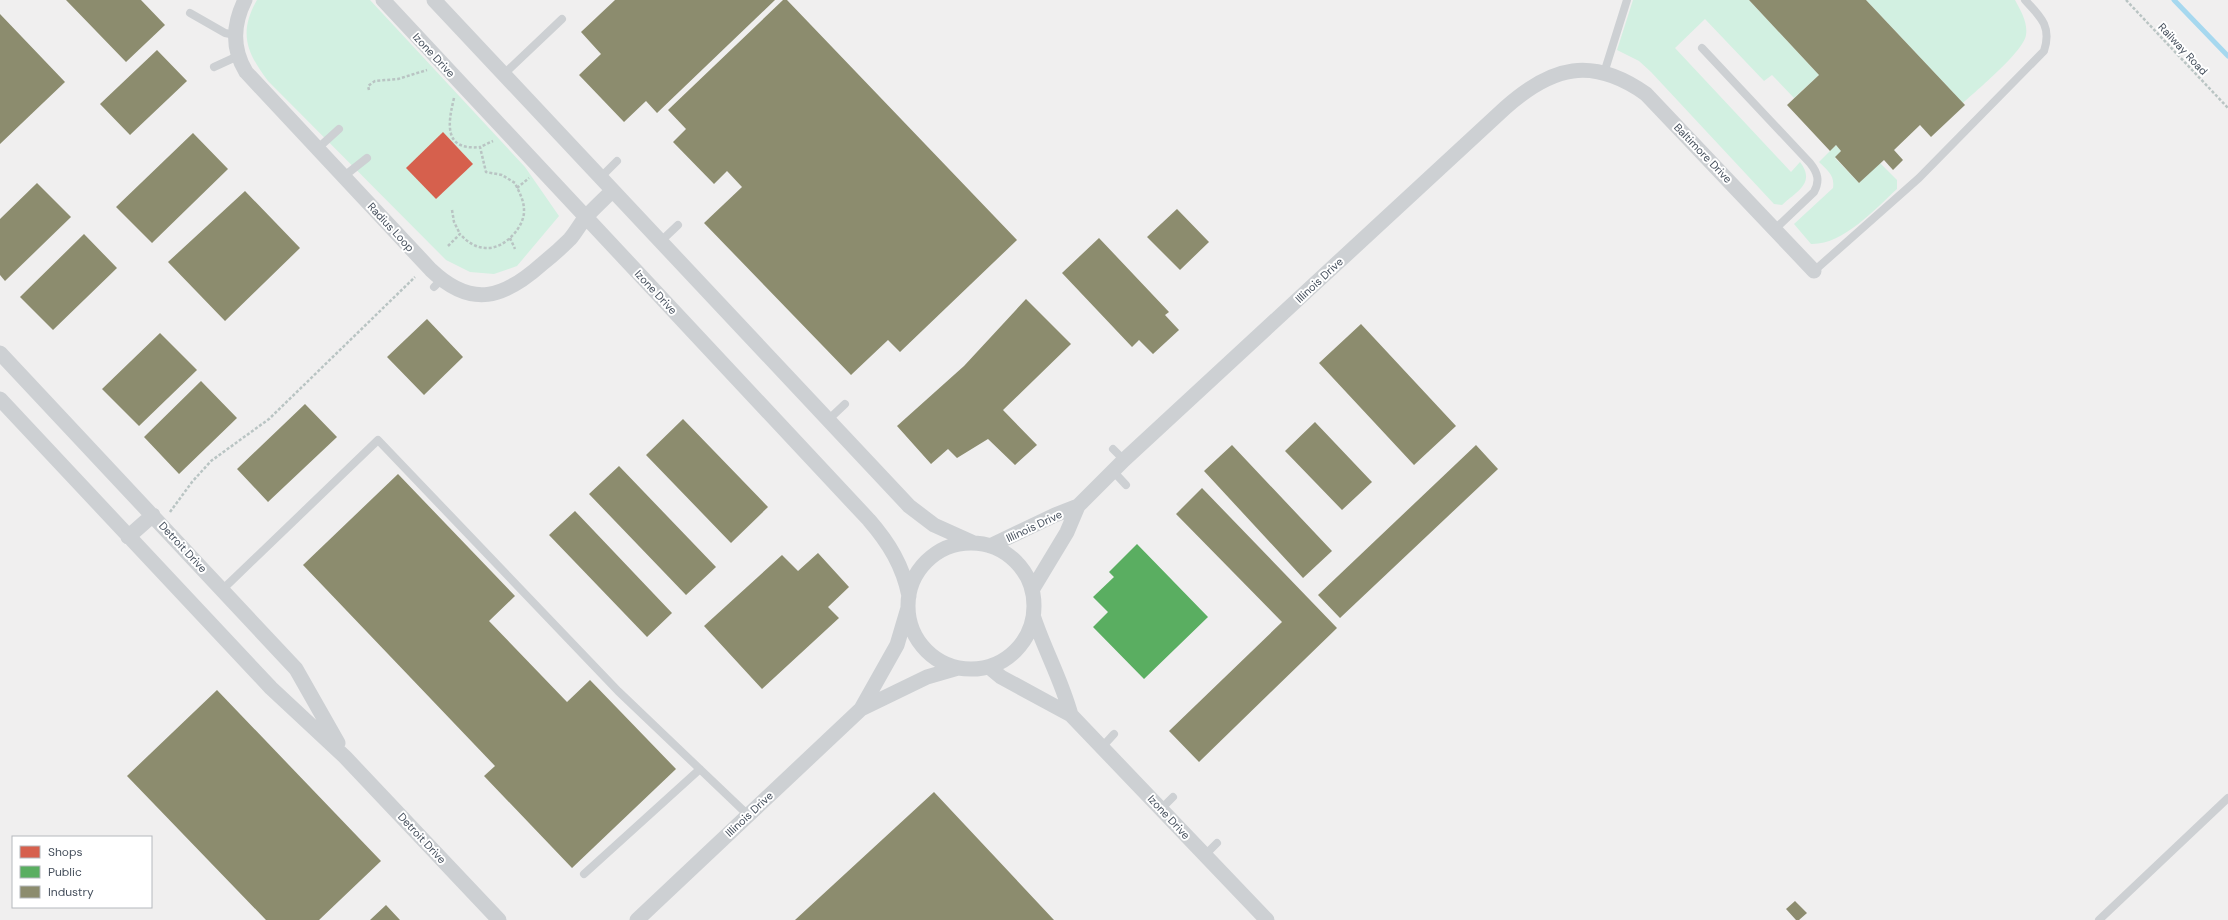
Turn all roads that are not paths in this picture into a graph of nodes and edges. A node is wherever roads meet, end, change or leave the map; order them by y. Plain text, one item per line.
1 (245, 0) edge
2 (383, 0) edge
3 (434, 0) edge
4 (1626, 0) edge
5 (2025, 0) edge
6 (190, 13) dead end
7 (562, 19) dead end
8 (235, 34) junction
9 (1702, 48) dead end
10 (238, 56) junction
11 (214, 67) dead end
12 (1572, 70) joint
13 (1604, 73) junction
14 (504, 74) junction
15 (339, 129) dead end
16 (318, 149) junction
17 (367, 158) dead end
18 (617, 161) dead end
19 (343, 177) junction
20 (600, 178) junction
21 (612, 191) junction
22 (586, 217) junction
23 (678, 225) dead end
24 (1775, 229) junction
25 (660, 242) junction
26 (1814, 270) joint
27 (0, 353) edge
28 (0, 399) edge
29 (845, 404) dead end
30 (828, 420) junction
31 (1113, 449) dead end
32 (1119, 466) junction
33 (1126, 484) dead end
34 (1078, 506) junction
35 (160, 515) junction
36 (128, 537) junction
37 (974, 543) junction
38 (990, 546) junction
39 (222, 590) junction
40 (1032, 590) junction
41 (909, 602) junction
42 (1034, 618) junction
43 (989, 666) junction
44 (958, 668) junction
45 (861, 709) junction
46 (1071, 715) junction
47 (1114, 734) dead end
48 (1103, 746) junction
49 (345, 756) junction
50 (700, 769) junction
51 (1173, 797) dead end
52 (2228, 798) edge
53 (1161, 809) junction
54 (748, 815) junction
55 (1217, 843) dead end
56 (1205, 855) junction
57 (584, 874) dead end
58 (499, 920) edge
59 (637, 920) edge
60 (1267, 920) edge
61 (2099, 920) edge

1 - 8 street, Radius Loop
2 - 22 street, Izone Drive
3 - 14 street
4 - 13 lane
5 - 26 lane
6 - 8 lane
7 - 14 lane
8 - 10 street, Radius Loop
9 - 24 lane
10 - 11 lane
10 - 16 street, Radius Loop
12 - 13 street, Baltimore Drive
12 - 32 street, Illinois Drive
13 - 24 street, Baltimore Drive
14 - 20 street
15 - 16 lane
16 - 19 street, Radius Loop
17 - 19 lane
18 - 20 lane
19 - 22 street, Radius Loop
20 - 21 street
21 - 22 street, Radius Loop
21 - 25 street
22 - 41 street, Izone Drive
23 - 25 lane
24 - 26 street, Baltimore Drive
25 - 30 street
27 - 35 street, Detroit Drive
28 - 36 street, Detroit Drive
29 - 30 lane
30 - 37 street
31 - 32 lane
32 - 33 lane
32 - 34 street, Illinois Drive
34 - 38 street, Illinois Drive
34 - 40 street, Illinois Drive
35 - 36 street
35 - 39 street, Detroit Drive
36 - 49 street, Detroit Drive
37 - 38 street
37 - 41 street
38 - 40 street
39 - 49 street, Detroit Drive
39 - 50 lane
40 - 42 street
41 - 44 street
41 - 45 street, Illinois Drive
42 - 43 street
42 - 46 street, Izone Drive
43 - 44 street
43 - 46 street, Izone Drive
44 - 45 street, Illinois Drive
45 - 54 street, Illinois Drive
46 - 48 street, Izone Drive
47 - 48 lane
48 - 53 street, Izone Drive
49 - 58 street, Detroit Drive
50 - 54 lane
50 - 57 lane
51 - 53 lane
52 - 61 lane
53 - 56 street, Izone Drive
54 - 59 street, Illinois Drive
55 - 56 lane
56 - 60 street, Izone Drive

